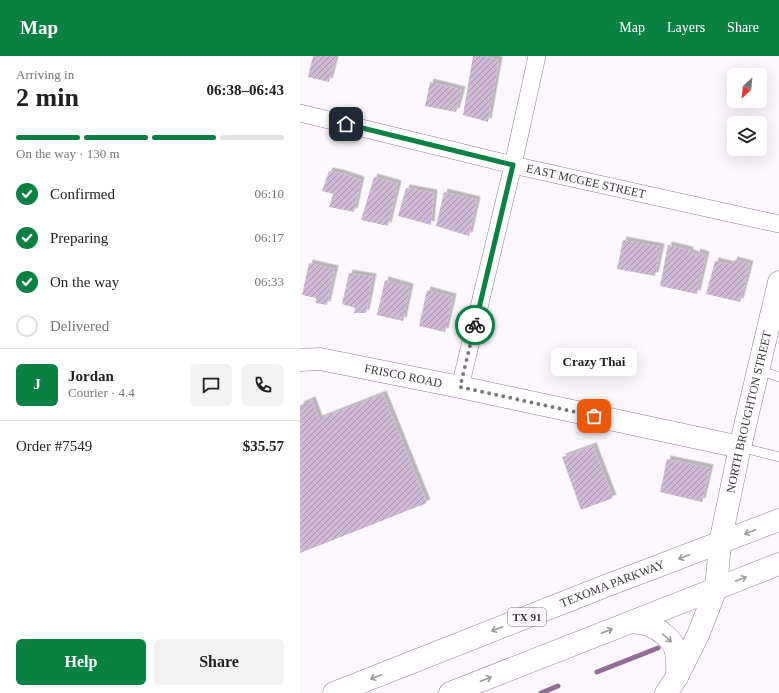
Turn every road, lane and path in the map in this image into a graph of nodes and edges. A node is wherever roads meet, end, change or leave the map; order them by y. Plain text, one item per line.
1 (537, 56) edge
2 (300, 113) edge
3 (513, 165) junction
4 (779, 224) edge
5 (779, 282) edge
6 (300, 360) edge
7 (758, 370) junction
8 (779, 377) edge
9 (460, 387) junction
10 (740, 447) junction
11 (779, 457) edge
12 (779, 520) edge
13 (720, 543) junction
14 (779, 564) edge
15 (716, 589) junction
16 (632, 622) junction
17 (671, 685) edge
18 (334, 693) edge
19 (450, 693) edge

1 - 3 street
2 - 3 street, EAST MCGEE STREET
3 - 4 street, EAST MCGEE STREET
3 - 9 street
5 - 7 main road, NORTH BROUGHTON STREET
6 - 9 main road, FRISCO ROAD
7 - 8 lane
7 - 10 main road, NORTH BROUGHTON STREET
9 - 10 main road, FRISCO ROAD
10 - 11 lane
10 - 13 main road, NORTH BROUGHTON STREET
12 -> 13 main road, TEXOMA PARKWAY / TX 91
13 - 15 main road, NORTH BROUGHTON STREET
13 -> 18 main road, TEXOMA PARKWAY / TX 91
15 -> 14 main road
15 - 16 main road
15 - 17 main road, NORTH BROUGHTON STREET
16 -> 17 main road
19 -> 16 main road

